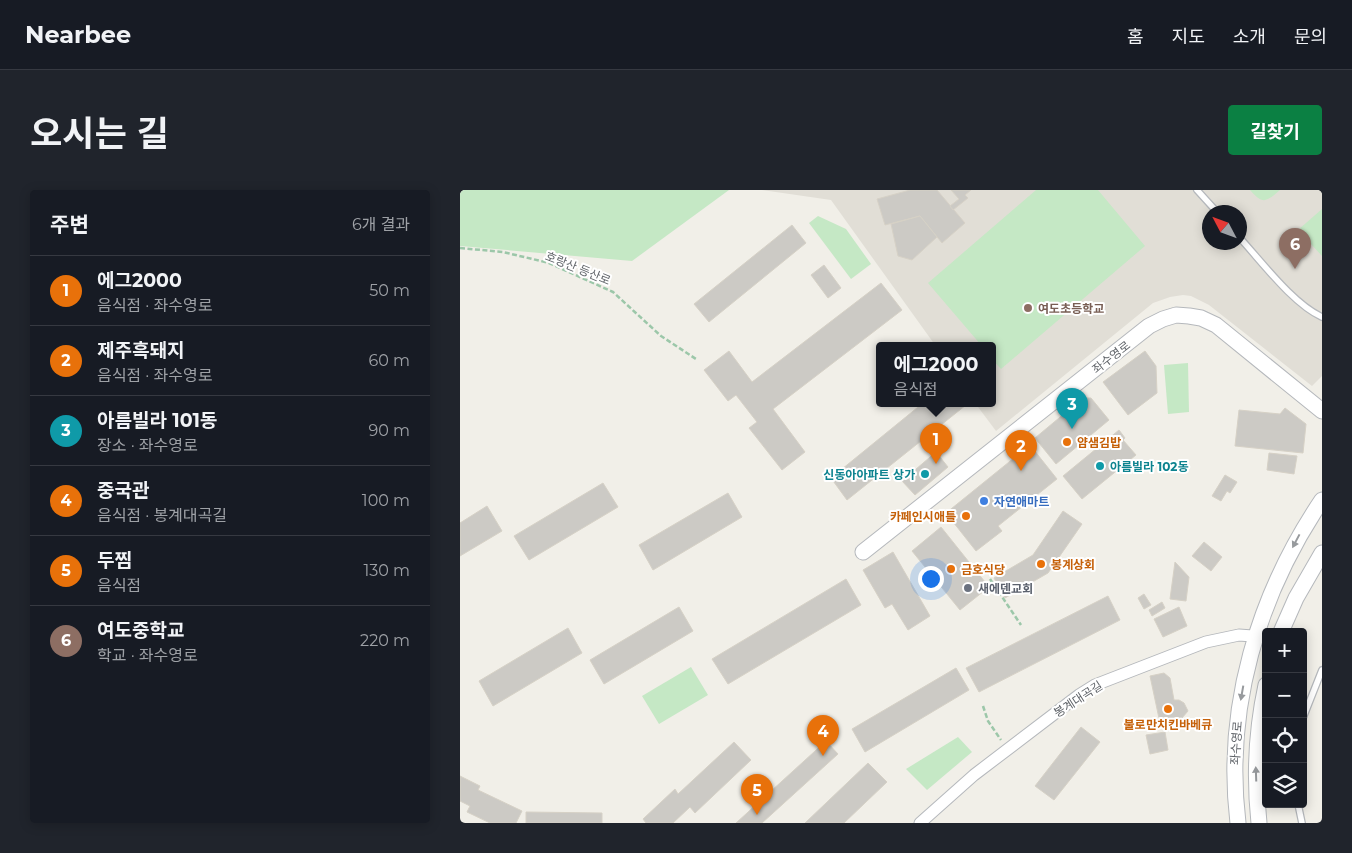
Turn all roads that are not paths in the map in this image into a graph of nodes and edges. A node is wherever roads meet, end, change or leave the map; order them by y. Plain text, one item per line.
1 (1197, 190) edge
2 (1211, 205) edge
3 (1247, 245) edge
4 (1322, 317) edge
5 (1322, 410) edge
6 (1322, 500) edge
7 (863, 552) dead end
8 (1322, 553) edge
9 (1283, 628) edge
10 (1260, 636) edge
11 (1322, 670) edge
12 (1262, 703) edge
13 (1307, 708) edge
14 (1299, 808) edge
15 (920, 823) edge
16 (1238, 823) edge
17 (1259, 823) edge
18 (1302, 823) edge

1 - 2 lane
3 - 4 lane
5 - 7 street, 좌수영로
6 -> 10 street, 좌수영로
8 - 9 street
10 - 15 street, 봉계대곡길
10 -> 16 street, 좌수영로
11 - 13 lane
17 -> 12 street, 좌수영로
14 - 18 lane

